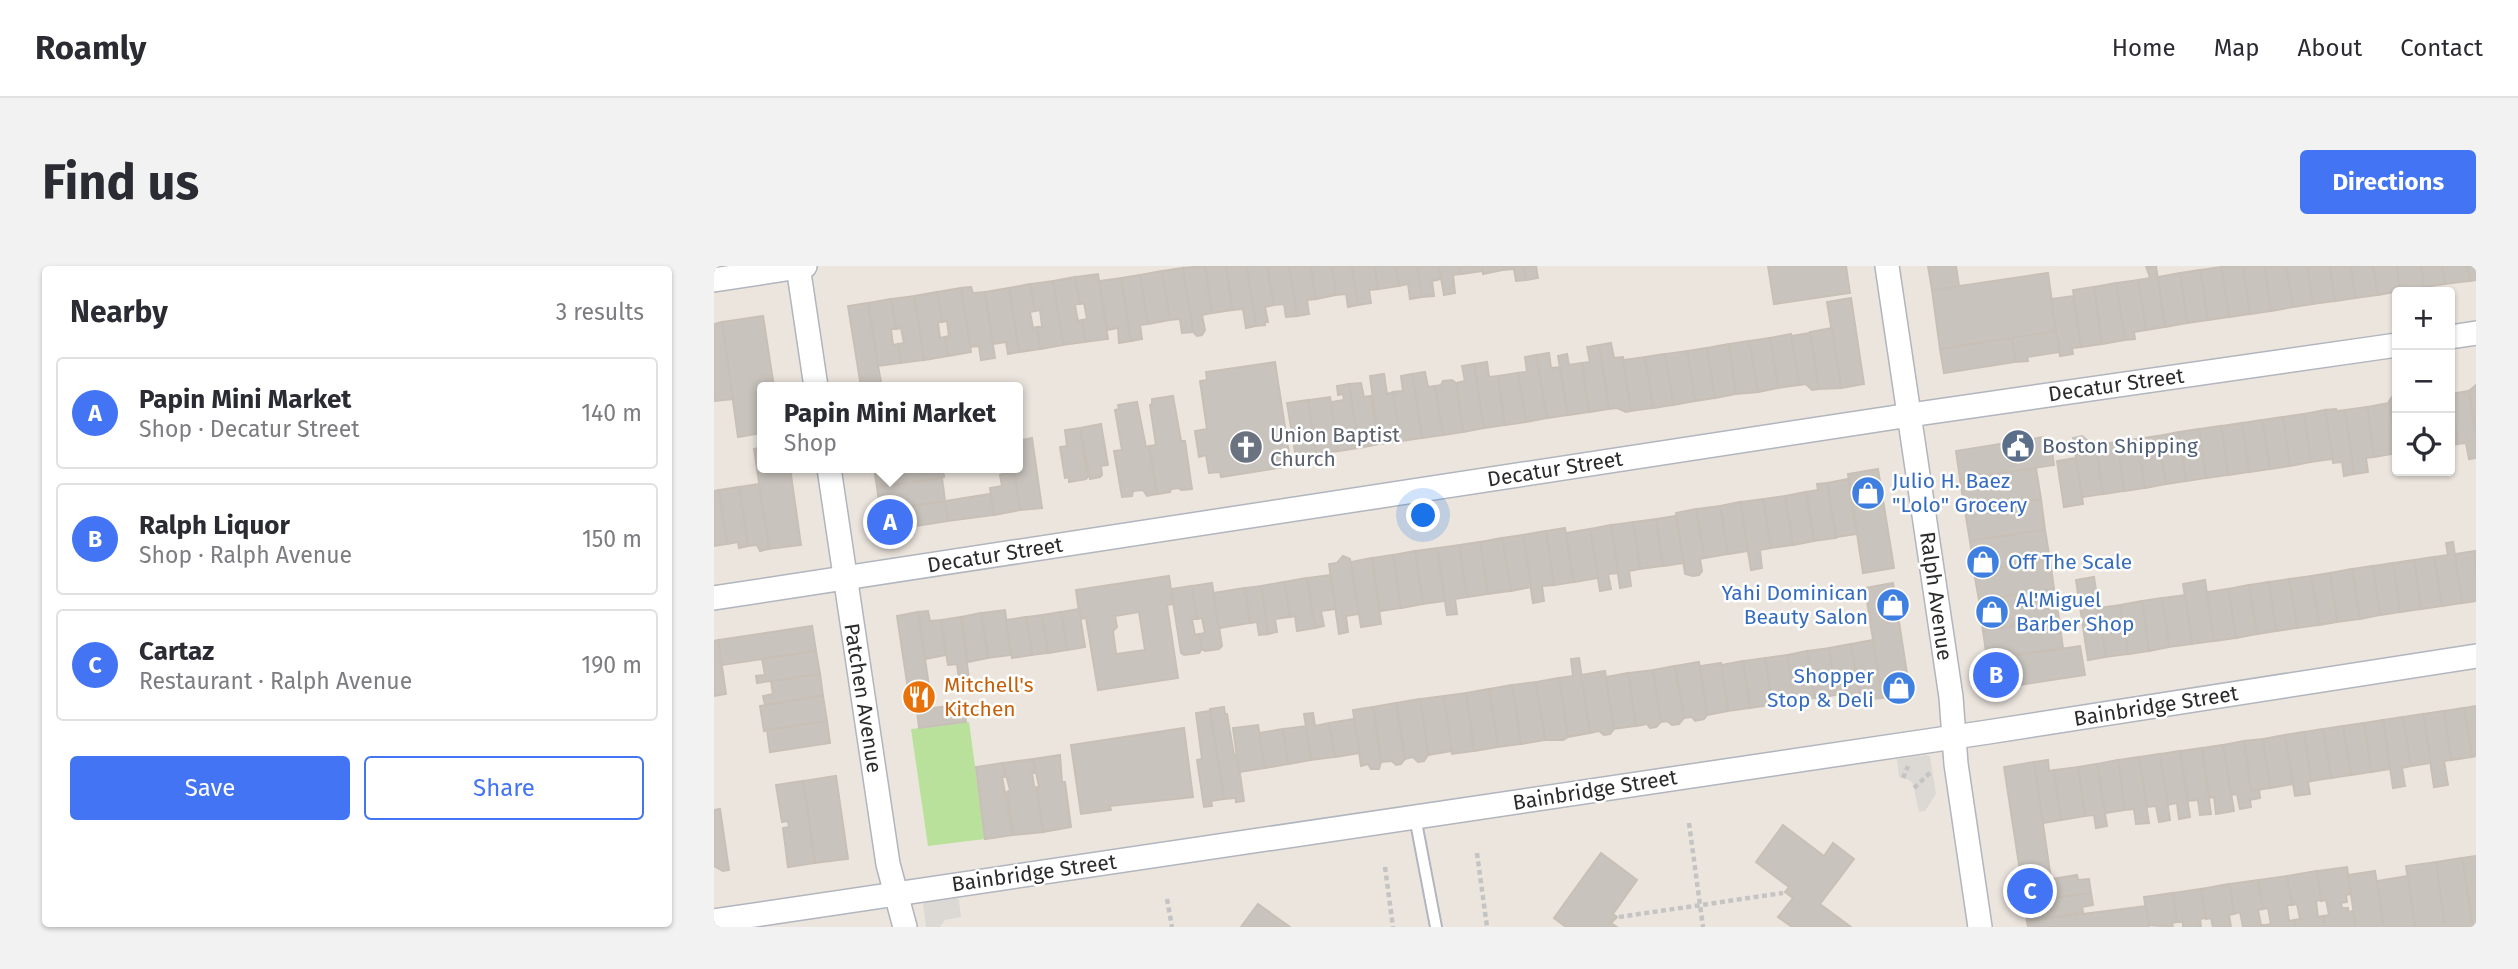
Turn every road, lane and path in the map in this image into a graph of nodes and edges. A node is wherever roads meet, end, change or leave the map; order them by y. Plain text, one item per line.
1 (800, 266) edge
2 (1887, 266) edge
3 (714, 280) edge
4 (2476, 333) edge
5 (2455, 336) edge
6 (2392, 346) edge
7 (815, 382) edge
8 (1910, 415) junction
9 (829, 473) edge
10 (845, 578) junction
11 (714, 598) edge
12 (2476, 656) edge
13 (1954, 737) junction
14 (1932, 771) dead end
15 (1914, 788) dead end
16 (1415, 817) junction
17 (1689, 823) dead end
18 (1477, 853) dead end
19 (1385, 867) dead end
20 (1783, 893) dead end
21 (896, 894) junction
22 (1167, 899) dead end
23 (1699, 907) junction
24 (1619, 916) dead end
25 (714, 921) edge
26 (905, 927) edge
27 (1172, 927) edge
28 (1393, 927) edge
29 (1436, 927) edge
30 (1488, 927) edge
31 (1703, 927) edge
32 (1980, 927) edge

1 - 3 street
1 - 7 street
2 - 8 street, Ralph Avenue
4 - 5 street
6 - 8 street, Decatur Street
8 - 10 street, Decatur Street
8 - 13 street, Ralph Avenue
9 - 10 street, Patchen Avenue
10 - 11 street, Decatur Street
10 - 21 street, Patchen Avenue
12 - 13 street, Bainbridge Street
13 - 16 street, Bainbridge Street
13 - 32 street, Ralph Avenue
14 - 15 path
16 - 21 street, Bainbridge Street
16 - 29 lane
17 - 23 path
18 - 30 path
19 - 28 path
20 - 23 path
21 - 25 street, Bainbridge Street
21 - 26 street, Patchen Avenue
22 - 27 path
23 - 24 path
23 - 31 path

